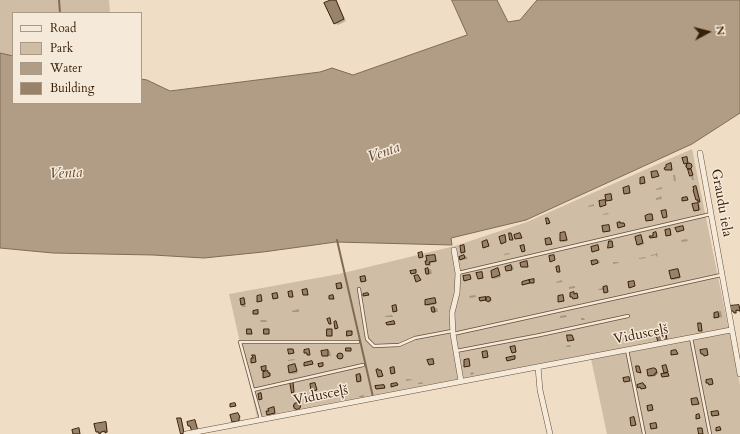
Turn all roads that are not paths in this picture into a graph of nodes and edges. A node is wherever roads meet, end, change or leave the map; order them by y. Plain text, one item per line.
1 (700, 153) dead end
2 (710, 214) junction
3 (454, 250) dead end
4 (458, 272) junction
5 (721, 275) junction
6 (359, 288) dead end
7 (628, 316) dead end
8 (731, 330) junction
9 (452, 332) junction
10 (740, 336) edge
11 (691, 337) junction
12 (733, 337) junction
13 (358, 342) dead end
14 (627, 350) junction
15 (456, 351) junction
16 (363, 365) dead end
17 (538, 367) junction
18 (740, 374) edge
19 (461, 382) junction
20 (253, 390) junction
21 (261, 420) junction
22 (186, 434) edge
23 (550, 434) edge
24 (644, 434) edge
25 (710, 434) edge

1 - 2 street, Graudu iela
2 - 4 lane
2 - 5 street, Graudu iela
3 - 4 street
4 - 9 street
5 - 8 street, Graudu iela
5 - 9 lane
6 - 9 lane
7 - 15 lane
8 - 11 street, Vidusceļš
8 - 12 street, Graudu iela
9 - 15 street
10 - 12 street
11 - 14 street, Vidusceļš
11 - 25 lane
12 - 18 street, Graudu iela
13 - 20 lane
14 - 17 street, Vidusceļš
14 - 24 lane
15 - 19 street
16 - 20 lane
17 - 19 street, Vidusceļš
17 - 23 street
19 - 21 street, Vidusceļš
20 - 21 lane
21 - 22 street, Vidusceļš

